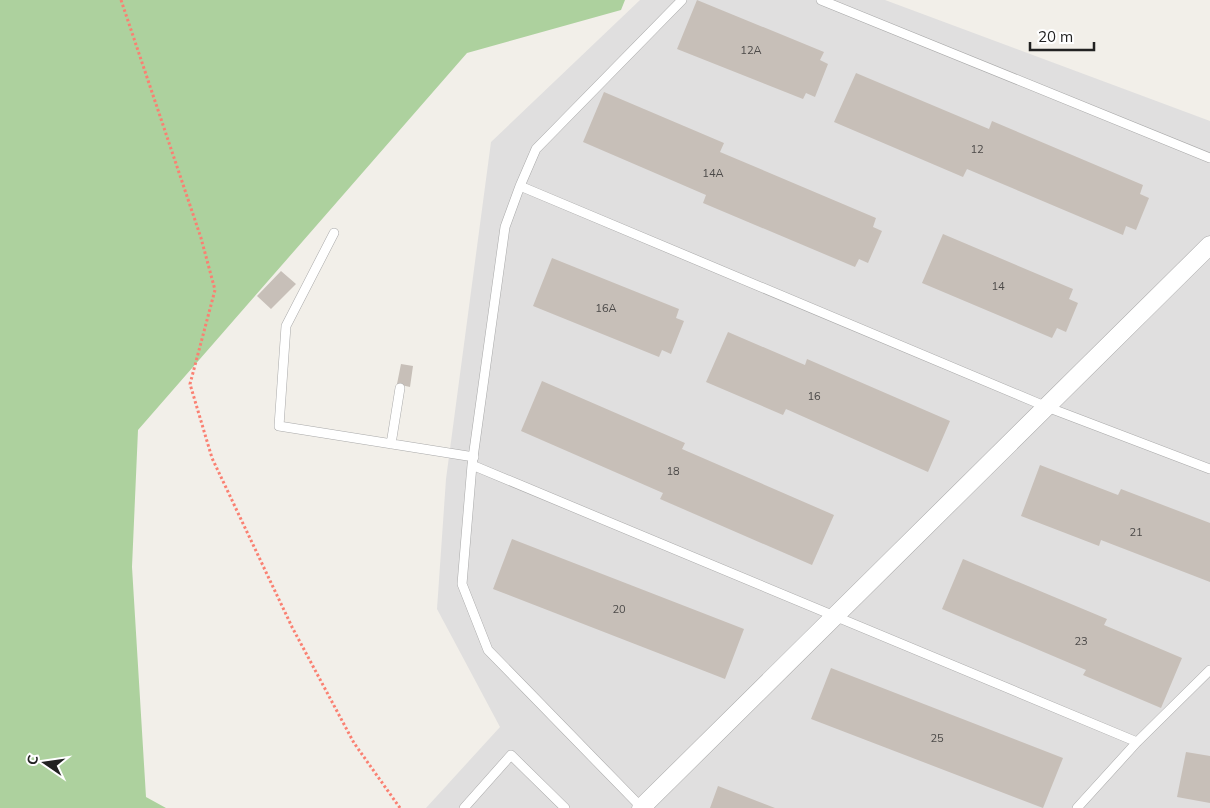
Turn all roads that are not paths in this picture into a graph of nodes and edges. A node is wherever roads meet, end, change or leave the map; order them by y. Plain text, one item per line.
1 (682, 0) edge
2 (821, 0) edge
3 (1210, 158) edge
4 (520, 186) junction
5 (334, 233) dead end
6 (1210, 245) edge
7 (400, 388) dead end
8 (1047, 406) junction
9 (391, 444) junction
10 (473, 461) junction
11 (1210, 469) edge
12 (834, 617) junction
13 (1210, 670) edge
14 (1137, 742) junction
15 (464, 808) edge
16 (566, 808) edge
17 (641, 808) edge
18 (1077, 808) edge

1 - 4 lane
2 - 3 lane
4 - 8 lane
4 - 10 lane
5 - 9 lane
6 - 8 street
7 - 9 lane
8 - 11 lane
8 - 12 street
9 - 10 lane
10 - 12 lane
10 - 17 lane
12 - 14 lane
12 - 17 street
13 - 14 lane
14 - 18 lane
15 - 16 lane

